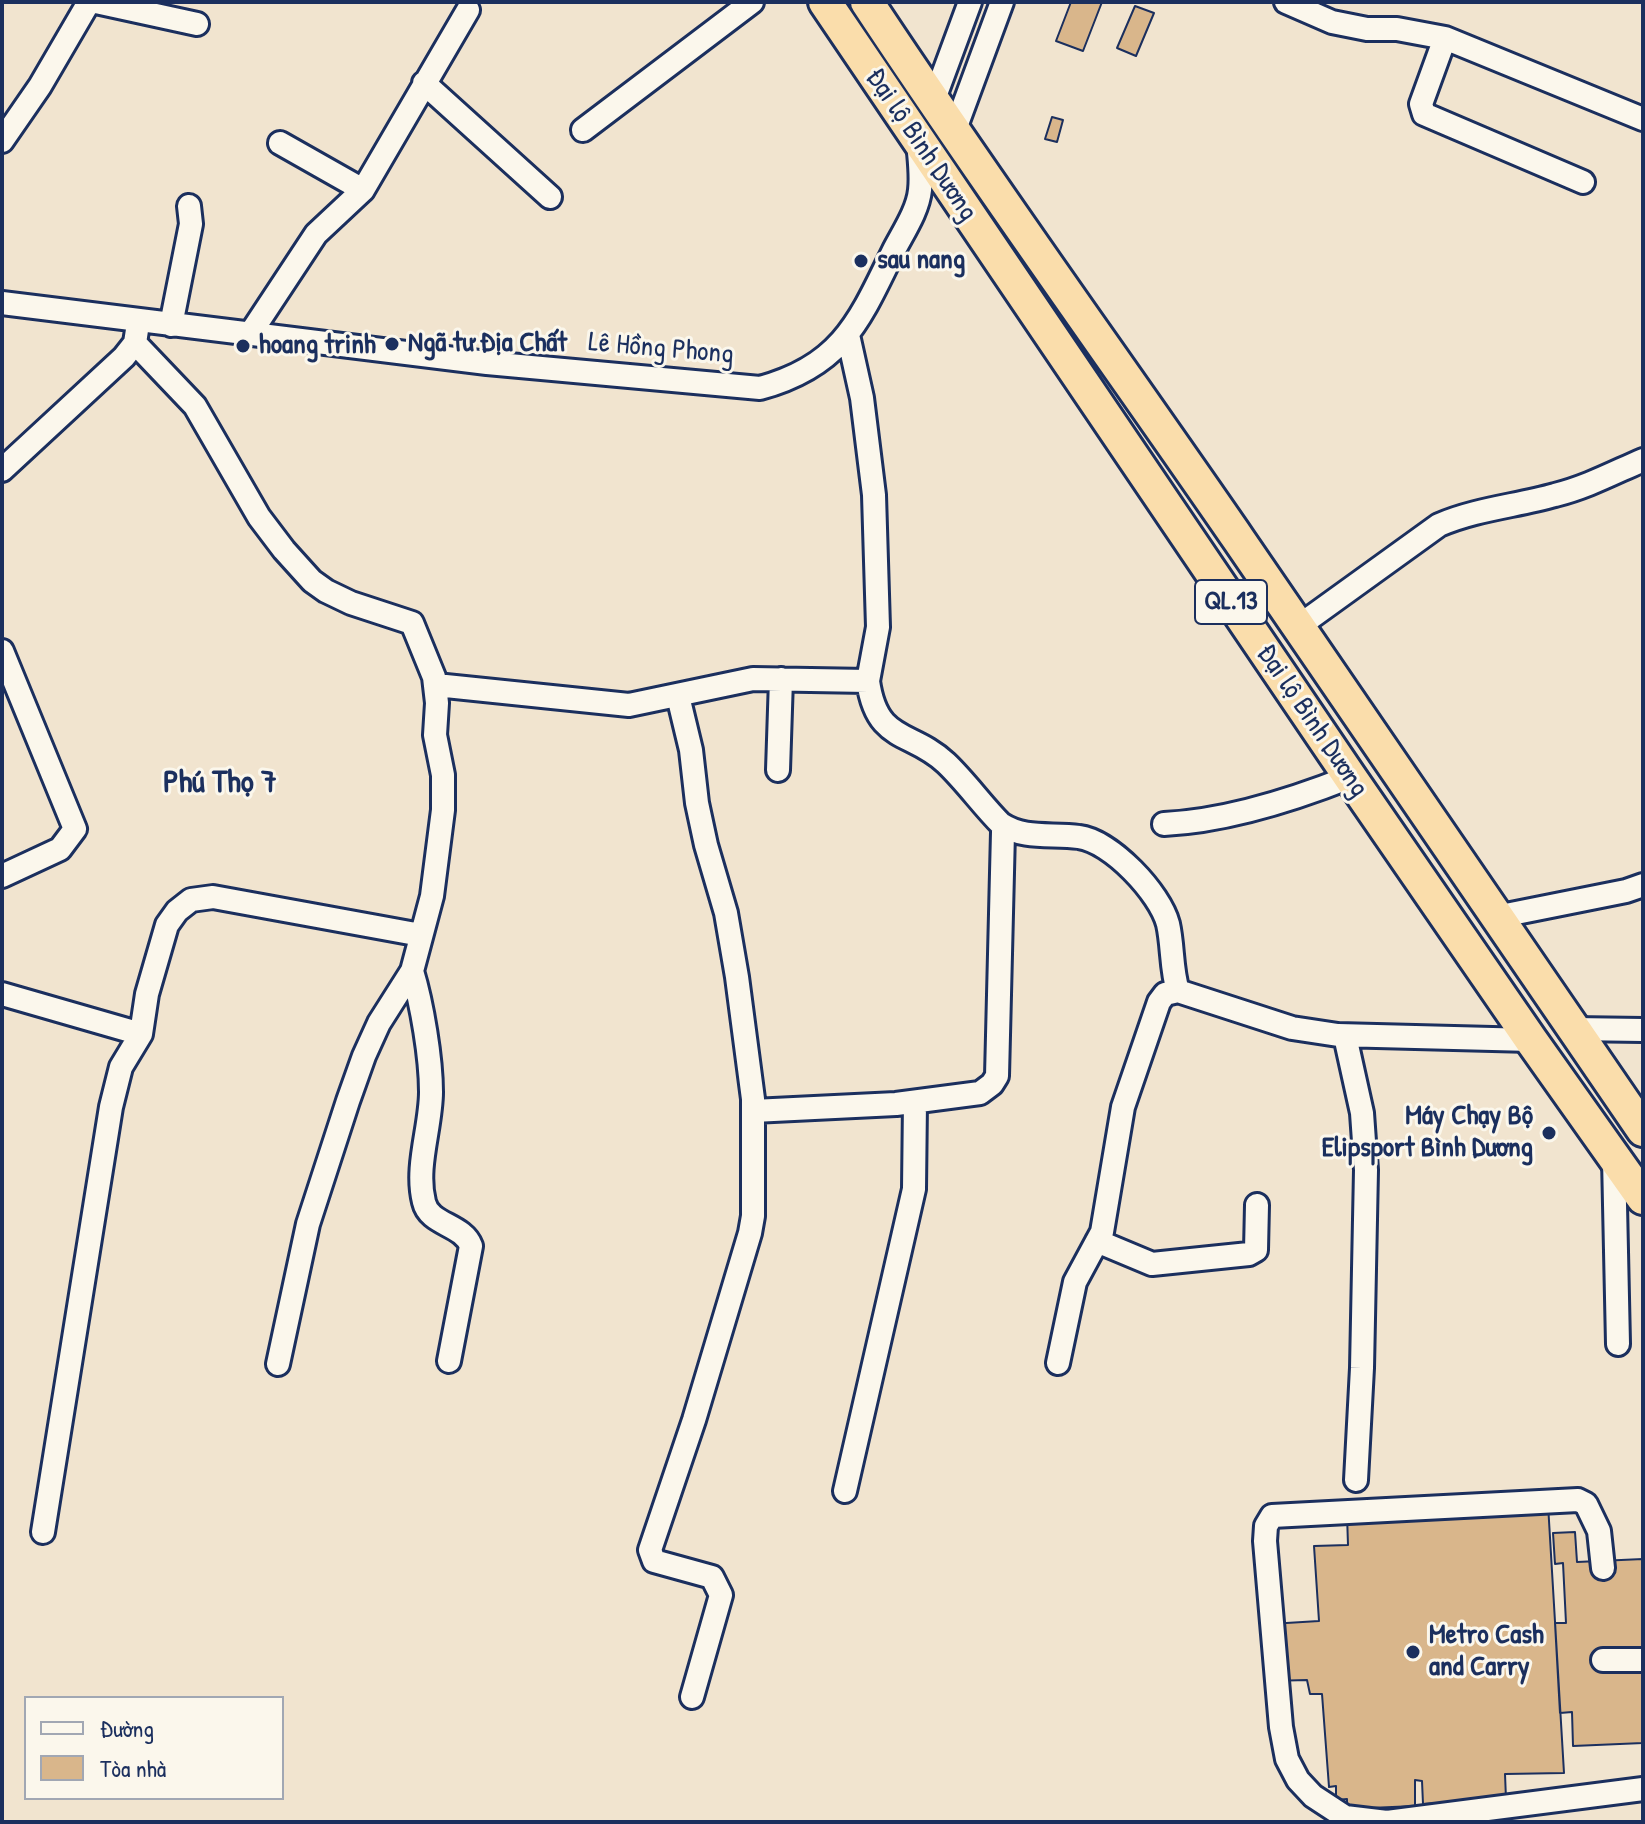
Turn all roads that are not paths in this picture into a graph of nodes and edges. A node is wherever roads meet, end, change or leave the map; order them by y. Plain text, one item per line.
1 (89, 2) edge
2 (96, 2) edge
3 (752, 2) edge
4 (825, 2) edge
5 (867, 2) edge
6 (970, 2) edge
7 (1002, 2) edge
8 (1286, 2) edge
9 (468, 10) dead end
10 (197, 24) dead end
11 (1445, 38) junction
12 (424, 83) junction
13 (933, 102) junction
14 (1643, 119) edge
15 (583, 130) dead end
16 (954, 132) junction
17 (918, 139) junction
18 (2, 141) edge
19 (280, 143) dead end
20 (1583, 182) dead end
21 (930, 183) junction
22 (363, 190) junction
23 (550, 197) dead end
24 (189, 206) dead end
25 (2, 303) edge
26 (171, 325) junction
27 (137, 332) junction
28 (250, 334) junction
29 (848, 335) junction
30 (1643, 460) edge
31 (2, 470) edge
32 (1299, 626) junction
33 (2, 651) edge
34 (781, 679) junction
35 (868, 681) junction
36 (436, 685) junction
37 (678, 696) junction
38 (778, 770) dead end
39 (1350, 777) junction
40 (1164, 824) dead end
41 (1005, 827) junction
42 (2, 876) edge
43 (1643, 885) edge
44 (1496, 917) junction
45 (421, 935) junction
46 (412, 971) junction
47 (1178, 991) junction
48 (2, 994) edge
49 (1573, 1029) junction
50 (1643, 1030) edge
51 (141, 1034) junction
52 (1345, 1036) junction
53 (1531, 1040) junction
54 (915, 1102) junction
55 (753, 1111) junction
56 (1643, 1130) edge
57 (1614, 1157) junction
58 (1643, 1198) edge
59 (1257, 1205) dead end
60 (1097, 1241) junction
61 (1618, 1344) dead end
62 (449, 1361) dead end
63 (1058, 1363) dead end
64 (278, 1364) dead end
65 (1356, 1480) dead end
66 (845, 1491) dead end
67 (43, 1532) dead end
68 (1603, 1568) dead end
69 (1603, 1660) dead end
70 (1643, 1660) edge
71 (692, 1697) dead end
72 (1643, 1789) edge

1 - 18 street
2 - 10 street
3 - 15 street
4 - 17 highway, Đại lộ Bình Dương / QL.13
5 - 13 highway, Đại lộ Bình Dương / QL.13
6 - 13 street
7 - 16 street
8 - 11 street
9 - 12 street
11 - 14 street
11 - 20 street
12 - 22 street
12 - 23 street
13 - 16 highway, Đại lộ Bình Dương / QL.13
13 - 17 highway
16 - 21 highway
16 - 32 highway, Đại lộ Bình Dương / QL.13
17 - 21 highway, Đại lộ Bình Dương / QL.13
19 - 22 street
21 - 29 street, Lê Hồng Phong
21 - 39 highway, Đại lộ Bình Dương / QL.13
22 - 28 street
24 - 26 street
25 - 27 street, Lê Hồng Phong
26 - 27 street, Lê Hồng Phong
26 - 28 street, Lê Hồng Phong
27 - 31 street
27 - 36 street
28 - 29 street, Lê Hồng Phong
29 - 35 street
30 - 32 street
32 - 44 highway, Đại lộ Bình Dương / QL.13
33 - 42 street
34 - 35 street
34 - 37 street
34 - 38 street
35 - 41 street
36 - 37 street
36 - 45 street
37 - 55 street
39 - 40 street
39 - 53 highway, Đại lộ Bình Dương / QL.13
41 - 47 street
41 - 54 street
43 - 44 street
44 - 49 highway, Đại lộ Bình Dương / QL.13
45 - 46 street
45 - 51 street
46 - 62 street
46 - 64 street
47 - 52 street
47 - 60 street
48 - 51 street
49 - 50 street
49 - 56 highway, Đại lộ Bình Dương / QL.13
51 - 67 street
52 - 53 street
52 - 65 street
53 - 57 highway, Đại lộ Bình Dương / QL.13
54 - 55 street
54 - 66 street
55 - 71 street
57 - 58 highway, Đại lộ Bình Dương / QL.13
57 - 61 street
59 - 60 street
60 - 63 street
68 - 72 street
69 - 70 street

